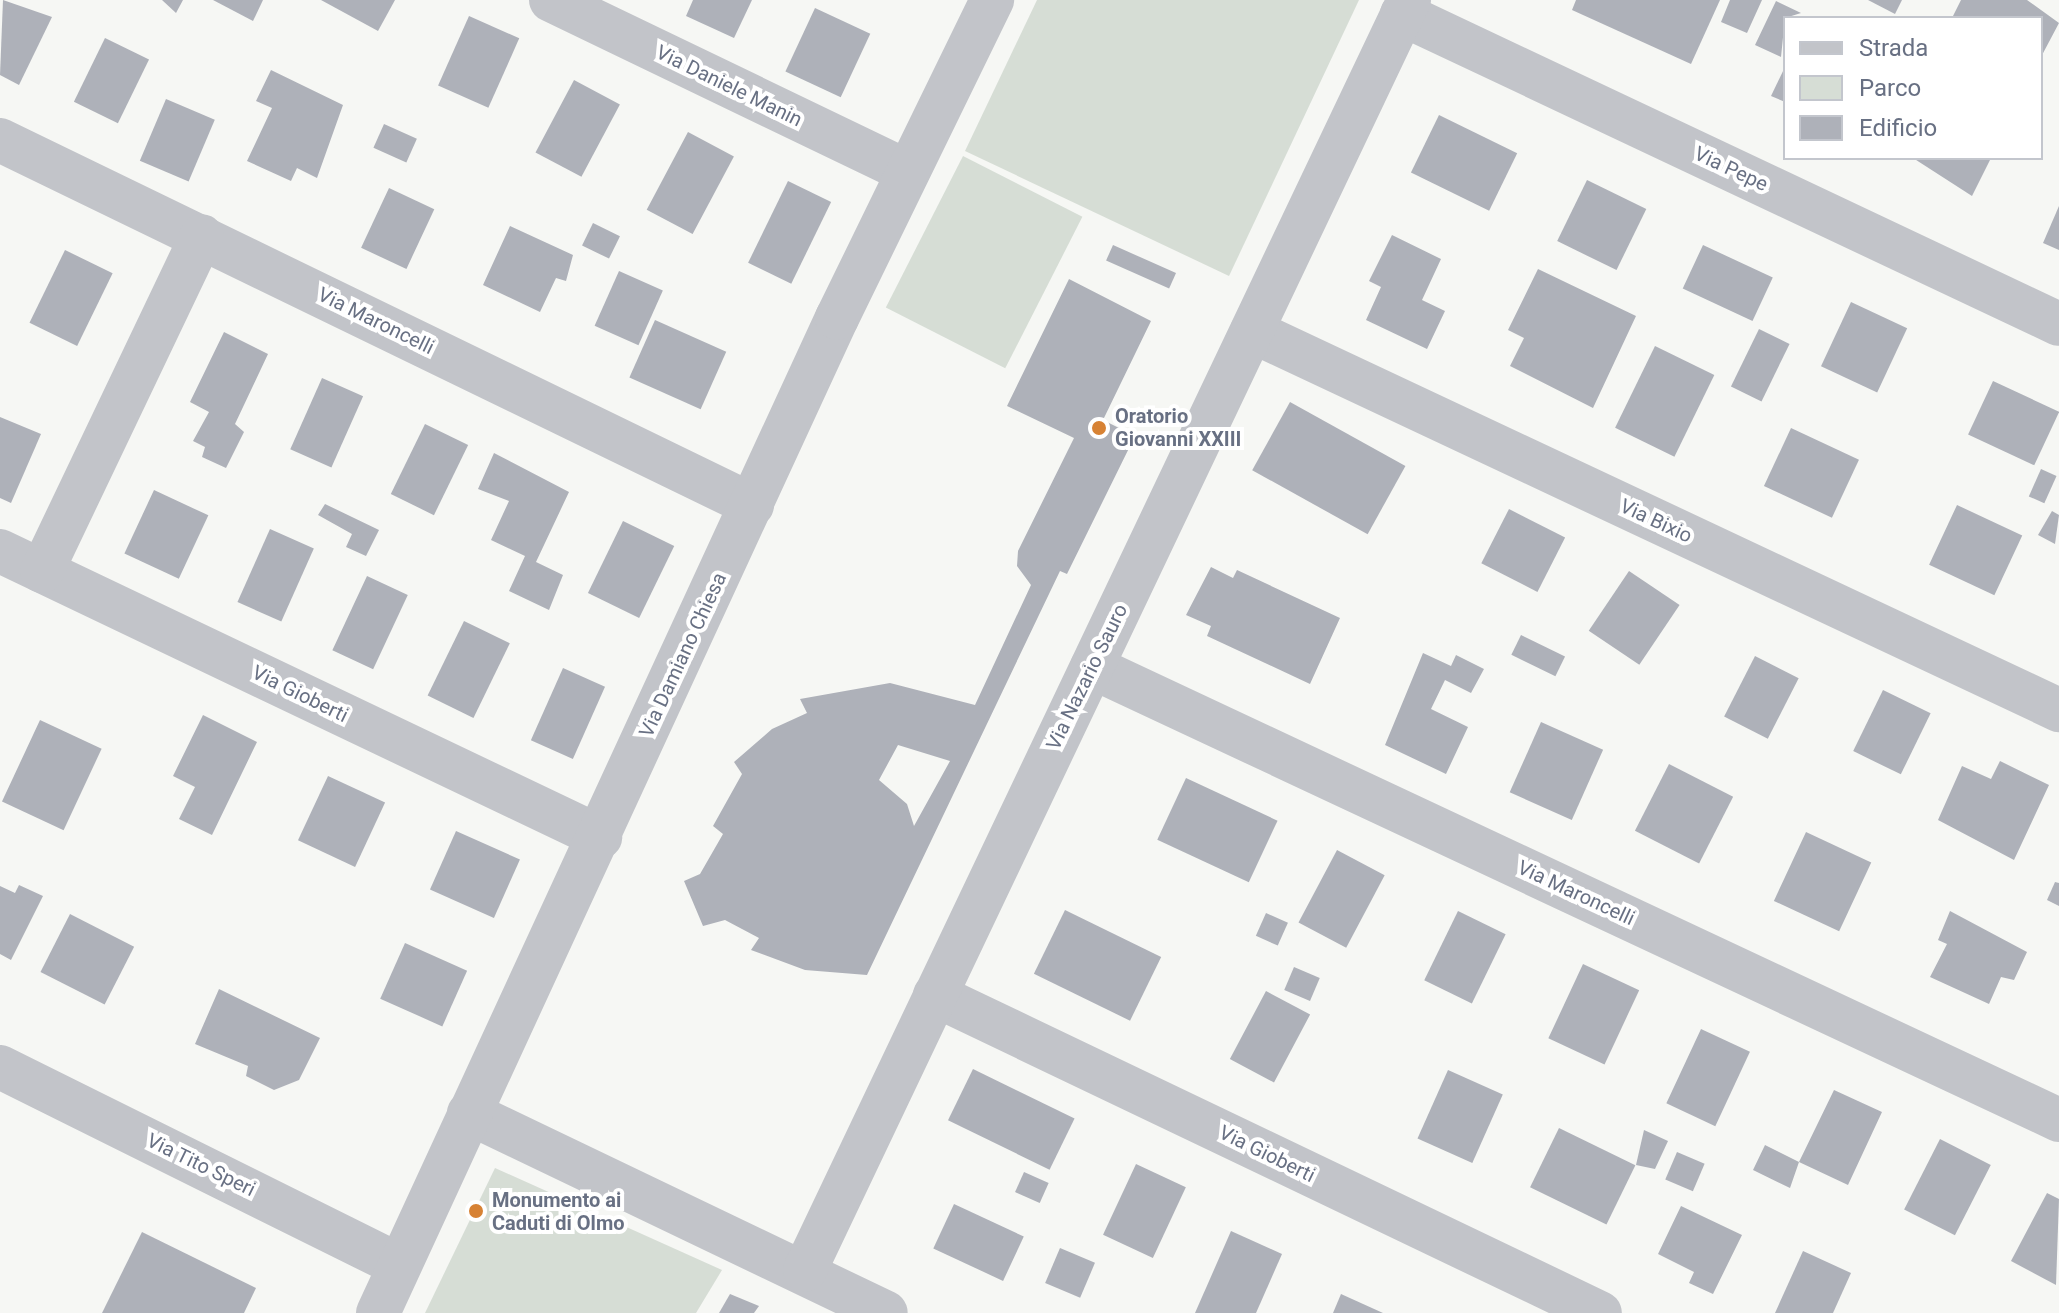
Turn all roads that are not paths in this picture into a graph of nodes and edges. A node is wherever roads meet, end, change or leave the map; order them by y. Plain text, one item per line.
1 (551, 0) edge
2 (992, 0) edge
3 (1406, 7) edge
4 (0, 140) edge
5 (908, 172) junction
6 (202, 236) junction
7 (2059, 324) edge
8 (1252, 331) junction
9 (752, 505) junction
10 (0, 551) edge
11 (42, 571) junction
12 (1092, 667) junction
13 (2059, 710) edge
14 (600, 837) junction
15 (935, 995) junction
16 (0, 1067) edge
17 (469, 1113) junction
18 (2059, 1120) edge
19 (399, 1265) junction
20 (805, 1270) junction
21 (378, 1313) edge
22 (886, 1313) edge
23 (1600, 1313) edge

1 - 5 street, Via Daniele Manin
2 - 5 street, Via Damiano Chiesa
3 - 7 street, Via Pepe
3 - 8 street, Via Nazario Sauro
4 - 6 street, Via Maroncelli
5 - 9 street, Via Damiano Chiesa
6 - 9 street, Via Maroncelli
6 - 11 street
8 - 12 street, Via Nazario Sauro
8 - 13 street, Via Bixio
9 - 14 street, Via Damiano Chiesa
10 - 11 street, Via Gioberti
11 - 14 street, Via Gioberti
12 - 15 street, Via Nazario Sauro
12 - 18 street, Via Maroncelli
14 - 17 street, Via Damiano Chiesa
15 - 20 street, Via Nazario Sauro
15 - 23 street, Via Gioberti
16 - 19 street, Via Tito Speri
17 - 19 street, Via Damiano Chiesa
17 - 20 street
19 - 21 street, Via Damiano Chiesa
20 - 22 street

